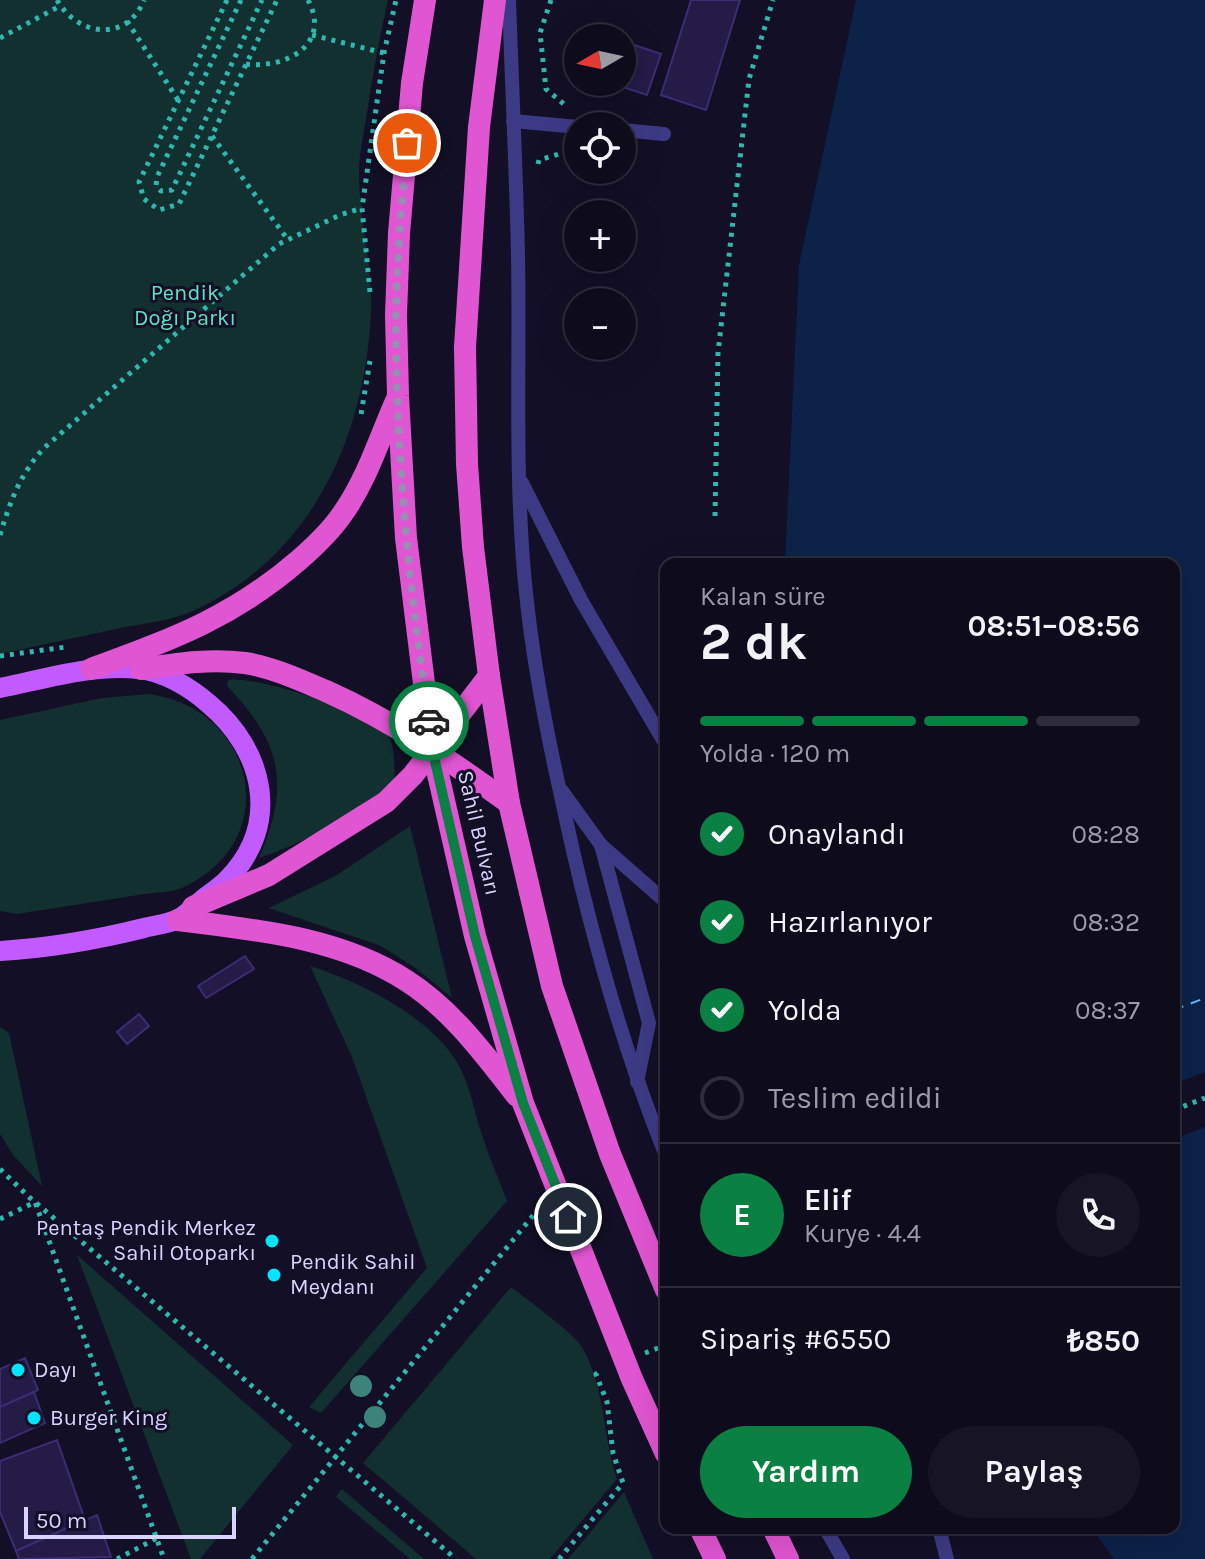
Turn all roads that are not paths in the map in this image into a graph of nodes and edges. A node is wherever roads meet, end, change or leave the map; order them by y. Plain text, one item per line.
1 (425, 0) edge
2 (495, 0) edge
3 (509, 0) edge
4 (513, 121) junction
5 (564, 126) edge
6 (636, 131) edge
7 (664, 134) dead end
8 (398, 396) junction
9 (520, 477) junction
10 (91, 669) junction
11 (141, 669) junction
12 (489, 676) junction
13 (0, 688) edge
14 (660, 735) edge
15 (432, 748) junction
16 (558, 787) junction
17 (509, 803) junction
18 (601, 845) junction
19 (660, 897) edge
20 (186, 914) junction
21 (0, 951) edge
22 (637, 1082) junction
23 (523, 1103) junction
24 (660, 1141) edge
25 (660, 1275) edge
26 (660, 1441) edge
27 (703, 1534) edge
28 (776, 1534) edge
29 (828, 1534) edge
30 (941, 1534) edge
31 (715, 1559) edge
32 (788, 1559) edge
33 (843, 1559) edge
34 (947, 1559) edge

1 - 8 highway, Sahil Bulvarı
2 - 12 highway, Sahil Bulvarı
3 - 4 lane
4 - 5 lane
4 - 9 lane
6 - 7 lane
8 - 10 highway
8 - 15 highway, Sahil Bulvarı
9 - 14 lane
9 - 16 lane
10 - 11 main road
10 - 13 main road
11 - 15 highway
11 - 20 main road
12 - 15 highway
12 - 17 highway, Sahil Bulvarı
15 - 17 highway
15 - 20 highway
15 - 23 highway, Sahil Bulvarı
16 - 18 lane
16 - 22 lane
17 - 25 highway, Sahil Bulvarı
18 - 19 lane
18 - 22 lane
20 - 21 main road
20 - 23 highway
22 - 24 lane
23 - 26 highway, Sahil Bulvarı
27 - 31 highway
28 - 32 highway
29 - 33 lane
30 - 34 lane

